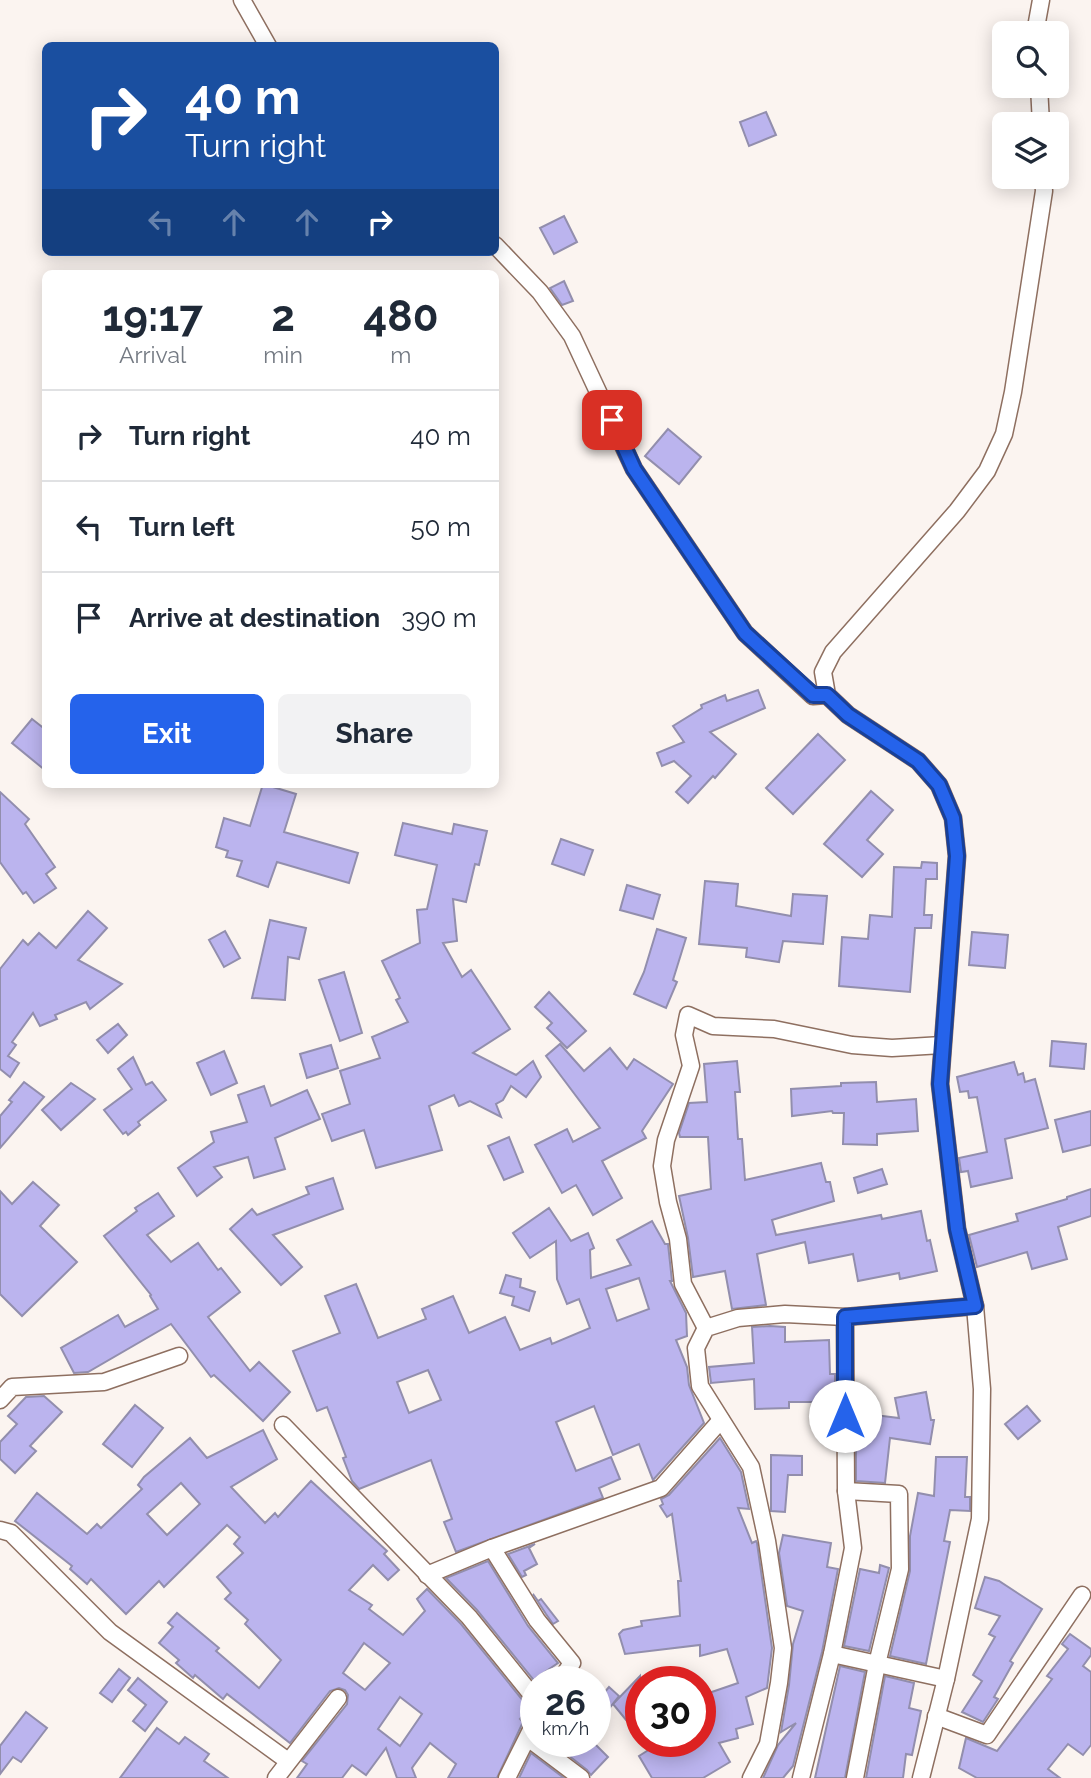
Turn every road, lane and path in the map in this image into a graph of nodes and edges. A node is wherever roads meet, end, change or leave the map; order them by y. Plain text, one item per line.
1 (242, 0) edge
2 (1041, 0) edge
3 (1037, 21) edge
4 (266, 42) edge
5 (1044, 189) edge
6 (499, 249) edge
7 (827, 695) junction
8 (942, 1045) junction
9 (975, 1306) junction
10 (845, 1317) junction
11 (706, 1328) junction
12 (179, 1356) dead end
13 (0, 1399) edge
14 (721, 1420) junction
15 (283, 1425) dead end
16 (846, 1491) junction
17 (0, 1530) edge
18 (492, 1548) junction
19 (427, 1576) junction
20 (1082, 1595) dead end
21 (832, 1654) junction
22 (877, 1664) junction
23 (570, 1666) edge
24 (946, 1679) junction
25 (520, 1680) edge
26 (338, 1698) dead end
27 (936, 1716) junction
28 (520, 1753) edge
29 (553, 1757) edge
30 (288, 1761) junction
31 (276, 1778) edge
32 (507, 1778) edge
33 (580, 1778) edge
34 (751, 1778) edge
35 (801, 1778) edge
36 (856, 1778) edge
37 (922, 1778) edge

1 - 4 street
2 - 3 street
5 - 7 street
6 - 7 street
7 - 8 street
8 - 9 street
8 - 11 street
9 - 10 street
9 - 24 street
10 - 11 street
10 - 16 street
11 - 14 street
12 - 13 street
14 - 18 street
14 - 34 street
15 - 19 street
16 - 21 street
16 - 22 street
17 - 30 street
18 - 19 street
18 - 23 street
19 - 25 street
20 - 27 street
21 - 22 street
21 - 35 street
22 - 24 street
22 - 36 street
24 - 27 street
26 - 30 street
27 - 37 street
28 - 32 street
29 - 33 street
30 - 31 street

